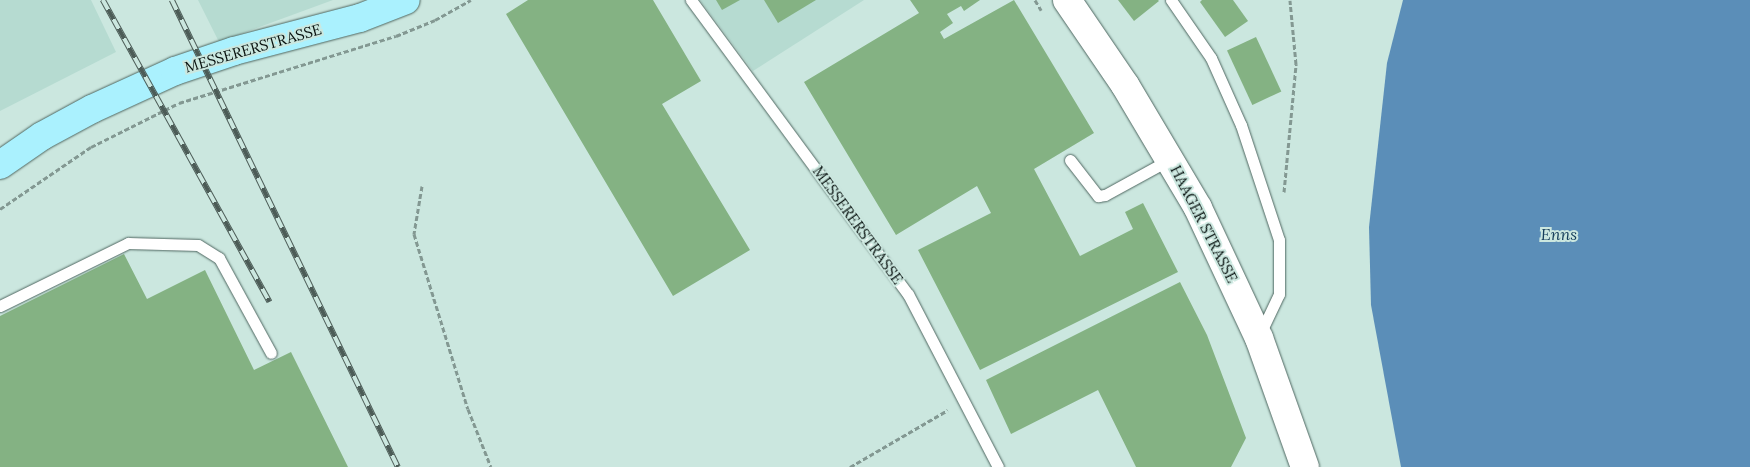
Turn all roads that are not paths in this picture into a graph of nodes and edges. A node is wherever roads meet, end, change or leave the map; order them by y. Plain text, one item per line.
1 (406, 0) edge
2 (691, 0) edge
3 (1171, 0) edge
4 (1056, 8) edge
5 (1170, 159) junction
6 (1070, 160) dead end
7 (0, 165) edge
8 (0, 306) edge
9 (1259, 338) junction
10 (271, 353) dead end
11 (998, 467) edge
12 (1305, 467) edge

1 - 7 main road, MESSERERSTRASSE
2 - 11 lane, MESSERERSTRASSE
3 - 9 lane
4 - 5 street, HAAGER STRASSE
5 - 6 lane
5 - 9 street, HAAGER STRASSE
8 - 10 lane
9 - 12 street, HAAGER STRASSE

